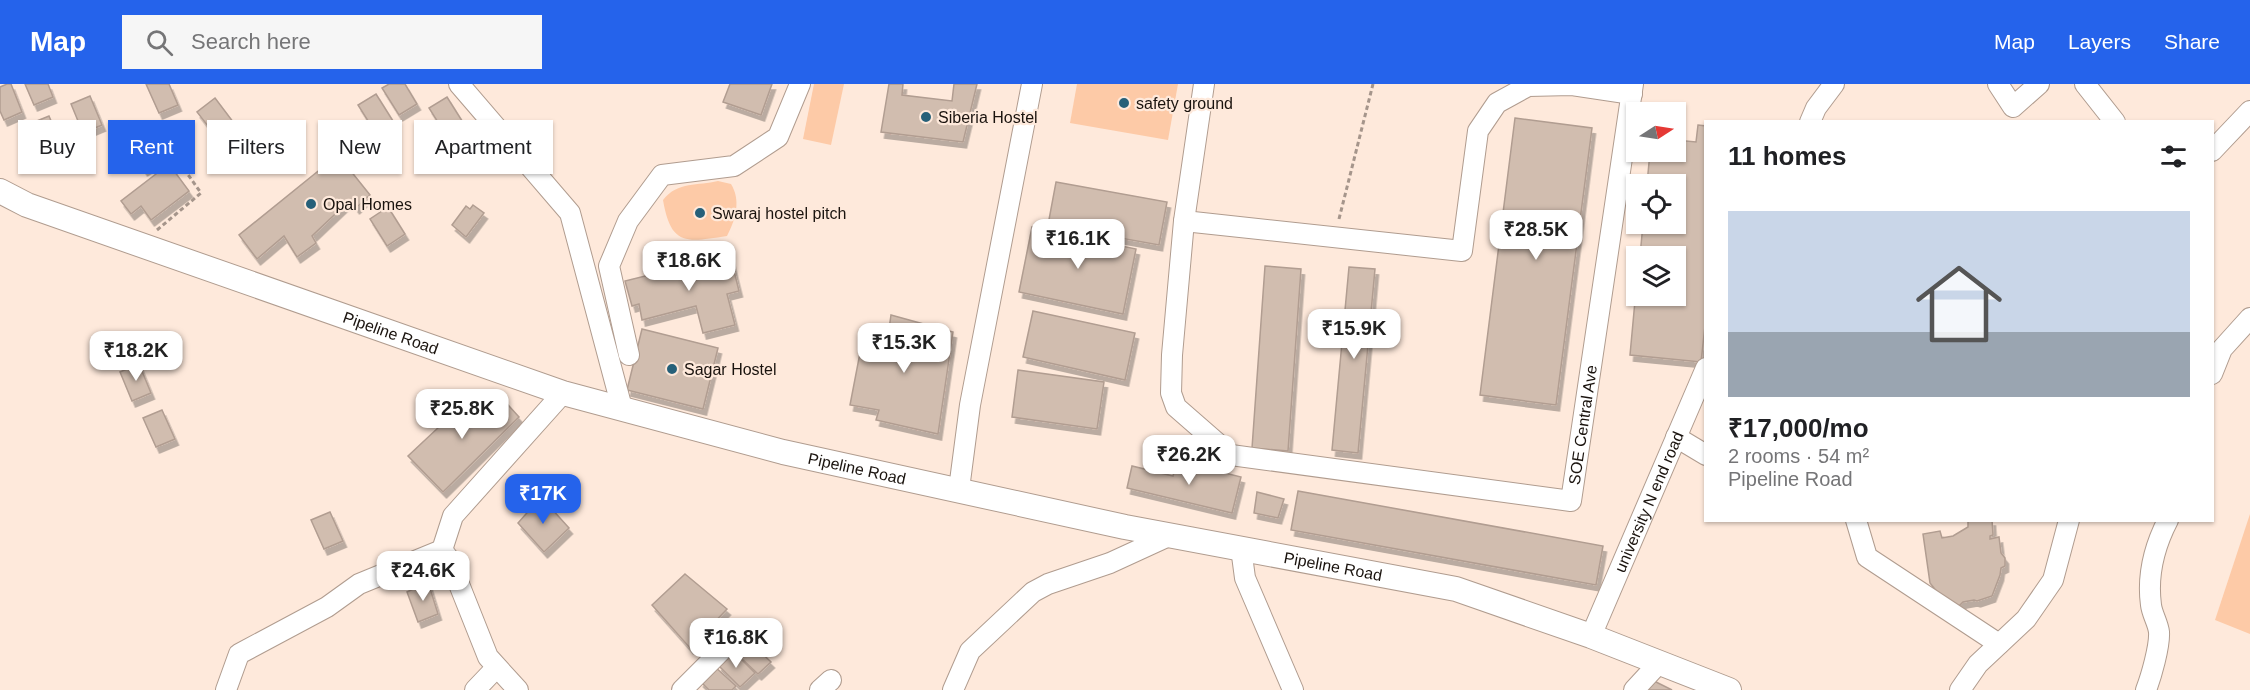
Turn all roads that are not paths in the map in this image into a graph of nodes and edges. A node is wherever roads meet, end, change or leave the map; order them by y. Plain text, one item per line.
1 (459, 84) edge
2 (800, 84) edge
3 (1032, 84) edge
4 (1204, 84) edge
5 (1834, 84) edge
6 (1998, 84) edge
7 (2039, 84) edge
8 (2085, 84) edge
9 (1632, 89) edge
10 (2250, 111) edge
11 (1811, 120) edge
12 (2113, 120) edge
13 (2214, 149) edge
14 (0, 190) edge
15 (1184, 221) junction
16 (2250, 318) edge
17 (628, 355) dead end
18 (2214, 369) edge
19 (1704, 373) edge
20 (563, 393) junction
21 (622, 408) junction
22 (1676, 437) junction
23 (1704, 454) edge
24 (959, 489) junction
25 (1857, 522) edge
26 (2068, 522) edge
27 (2167, 522) edge
28 (1171, 535) junction
29 (1241, 548) junction
30 (442, 550) junction
31 (1591, 636) junction
32 (733, 639) dead end
33 (1999, 644) junction
34 (1659, 663) junction
35 (496, 668) junction
36 (226, 690) edge
37 (474, 690) edge
38 (518, 690) edge
39 (682, 690) edge
40 (954, 690) edge
41 (1293, 690) edge
42 (1634, 690) edge
43 (1729, 690) edge
44 (1960, 690) edge
45 (2146, 690) edge

1 - 21 street
2 - 17 street
3 - 24 street
4 - 15 street
5 - 11 street
6 - 7 street
8 - 12 street
9 - 15 street
9 - 15 street, SOE Central Ave
10 - 13 street
14 - 20 street, Pipeline Road
16 - 18 street
19 - 22 street, university N end road
20 - 21 street, Pipeline Road
20 - 30 street
21 - 24 street, Pipeline Road
22 - 23 street
22 - 31 street, university N end road
24 - 28 street, Pipeline Road
25 - 33 street
26 - 33 street
27 - 45 street
28 - 29 street, Pipeline Road
28 - 40 street
29 - 31 street, Pipeline Road
29 - 41 street
30 - 35 street
30 - 36 street
31 - 34 street, Pipeline Road
32 - 39 street
33 - 44 street
34 - 42 street
34 - 43 street, Pipeline Road
35 - 37 street
35 - 38 street

